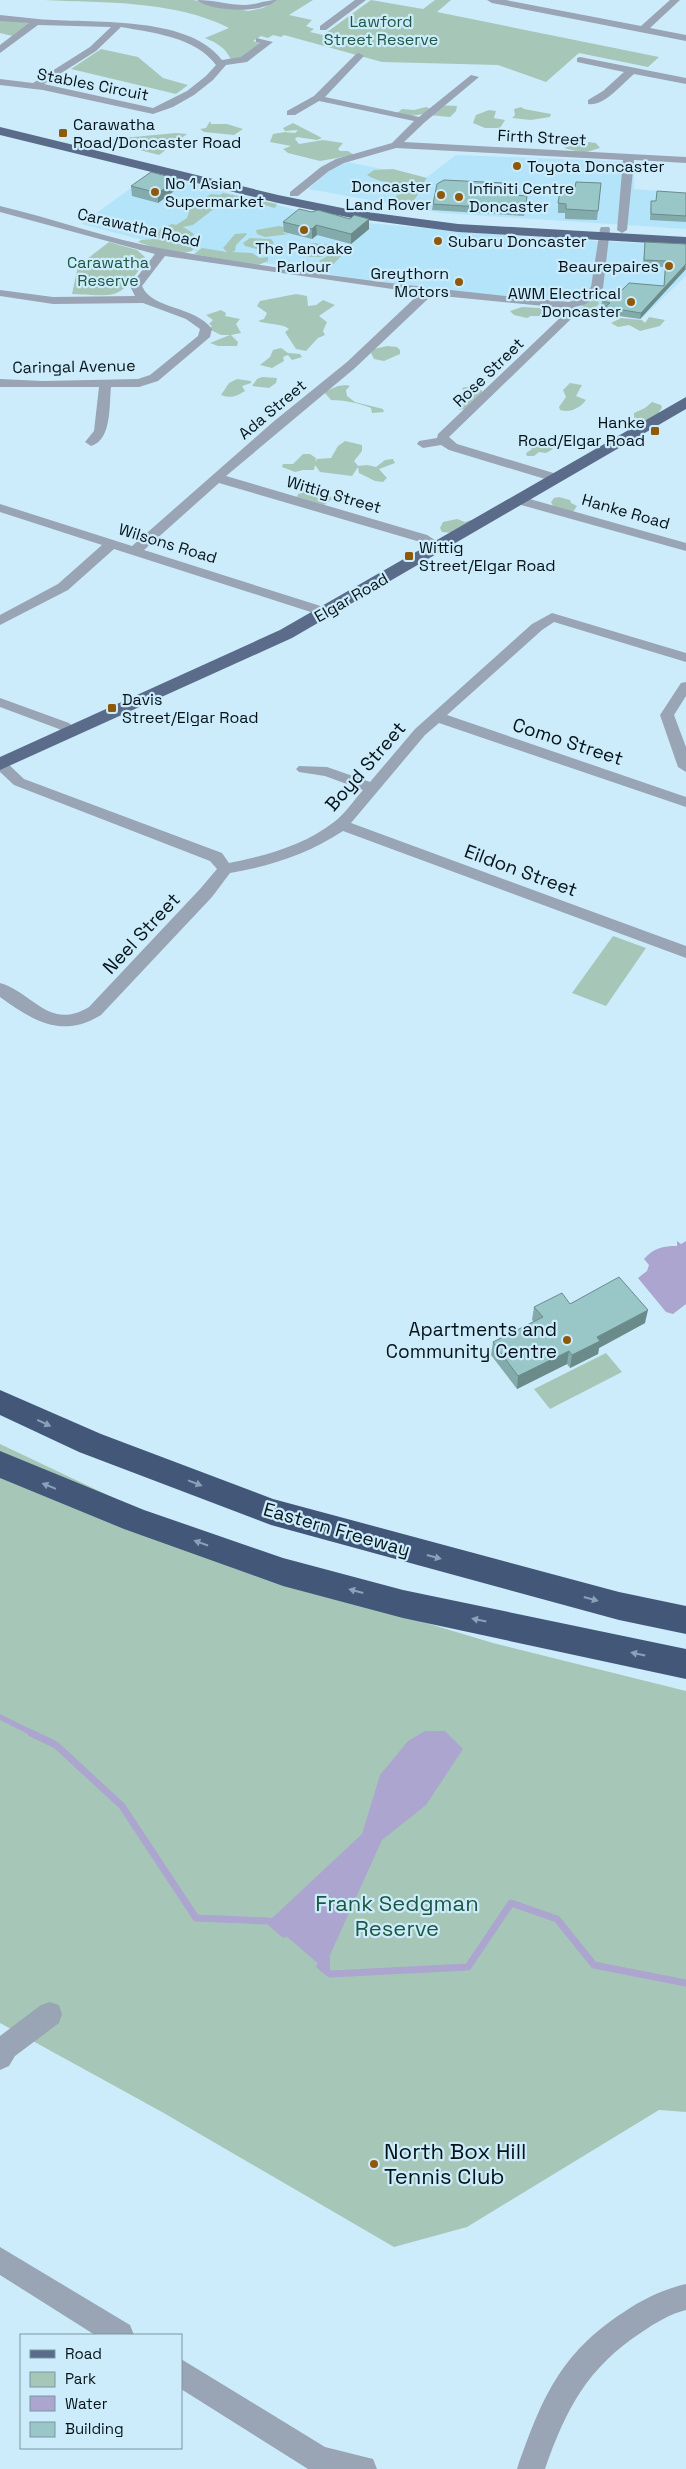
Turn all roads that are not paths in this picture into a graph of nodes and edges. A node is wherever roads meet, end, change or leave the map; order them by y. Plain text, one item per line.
1 (202, 0) edge
2 (272, 0) edge
3 (361, 0) edge
4 (492, 0) edge
5 (554, 0) edge
6 (675, 0) edge
7 (542, 10) junction
8 (0, 18) edge
9 (37, 22) junction
10 (119, 24) junction
11 (323, 28) dead end
12 (644, 30) junction
13 (686, 38) edge
14 (267, 40) dead end
15 (0, 50) edge
16 (359, 56) dead end
17 (580, 60) dead end
18 (220, 63) junction
19 (631, 71) junction
20 (474, 77) dead end
21 (0, 82) edge
22 (686, 82) edge
23 (35, 86) junction
24 (318, 98) junction
25 (592, 102) dead end
26 (291, 113) dead end
27 (421, 120) junction
28 (2, 129) edge
29 (396, 145) junction
30 (629, 156) junction
31 (686, 160) edge
32 (294, 194) junction
33 (0, 209) edge
34 (605, 233) junction
35 (686, 233) edge
36 (622, 234) junction
37 (686, 241) edge
38 (162, 252) junction
39 (430, 292) junction
40 (0, 293) edge
41 (141, 295) junction
42 (570, 305) junction
43 (0, 383) edge
44 (105, 385) junction
45 (686, 402) edge
46 (444, 441) junction
47 (91, 442) dead end
48 (423, 444) dead end
49 (218, 478) junction
50 (550, 482) junction
51 (519, 500) junction
52 (0, 508) edge
53 (556, 509) junction
54 (111, 544) junction
55 (439, 547) junction
56 (686, 547) edge
57 (134, 551) junction
58 (325, 612) junction
59 (0, 621) edge
60 (686, 658) edge
61 (686, 686) edge
62 (0, 702) edge
63 (437, 717) junction
64 (72, 732) junction
65 (0, 764) edge
66 (686, 767) edge
67 (304, 769) dead end
68 (373, 788) junction
69 (686, 802) edge
70 (342, 825) junction
71 (225, 869) junction
72 (684, 948) edge
73 (0, 989) edge
74 (82, 1020) joint
75 (0, 1402) edge
76 (0, 1464) edge
77 (686, 1620) edge
78 (686, 1664) edge
79 (50, 2014) dead end
80 (0, 2057) edge
81 (0, 2260) edge
82 (686, 2297) edge
83 (118, 2334) edge
84 (182, 2374) edge
85 (364, 2469) edge
86 (531, 2469) edge

1 - 2 street
3 - 11 street
4 - 7 street
5 - 7 street
6 - 12 street
7 - 12 street
8 - 9 street
9 - 10 street
9 - 15 street
10 - 18 street
10 - 23 street
12 - 13 street
14 - 18 street
16 - 24 street
17 - 19 street
18 - 23 street, Stables Circuit
19 - 22 street
19 - 25 street
20 - 27 street
21 - 23 street, Stables Circuit
24 - 26 street
24 - 27 street
27 - 29 street
28 - 32 main road
28 - 34 main road
29 - 30 street, Firth Street
29 - 32 street
30 - 31 street, Firth Street
30 - 36 street
32 - 34 main road
33 - 38 street, Carawatha Road
34 - 36 main road
34 - 42 street
35 - 36 main road
36 - 37 main road
38 - 39 street, Carawatha Road
38 - 41 street
39 - 42 street, Carawatha Road
39 - 49 street, Ada Street
40 - 41 street
41 - 44 street, Caringal Avenue
42 - 46 street, Rose Street
43 - 44 street, Caringal Avenue
44 - 47 street
45 - 50 main road, Elgar Road
46 - 48 street
46 - 50 street
49 - 55 street, Wittig Street
49 - 57 street, Ada Street
50 - 51 main road, Elgar Road
50 - 53 street, Hanke Road
51 - 53 street, Hanke Road
51 - 55 main road, Elgar Road
52 - 54 street, Wilsons Road
53 - 56 street, Hanke Road
54 - 57 street, Wilsons Road
54 - 59 street
55 - 58 main road, Elgar Road
57 - 58 street, Wilsons Road
58 - 64 main road, Elgar Road
60 - 63 street, Boyd Street
61 - 66 street
62 - 64 street
63 - 68 street, Boyd Street
63 - 69 street, Como Street
64 - 65 main road, Elgar Road
65 - 71 street
67 - 68 street
68 - 70 street, Boyd Street
70 - 71 street, Boyd Street
70 - 72 street, Eildon Street
71 - 74 street, Neel Street
73 - 74 street
75 -> 77 highway, Eastern Freeway
78 -> 76 highway
79 - 80 street
81 - 83 street
82 - 86 street
84 - 85 street

